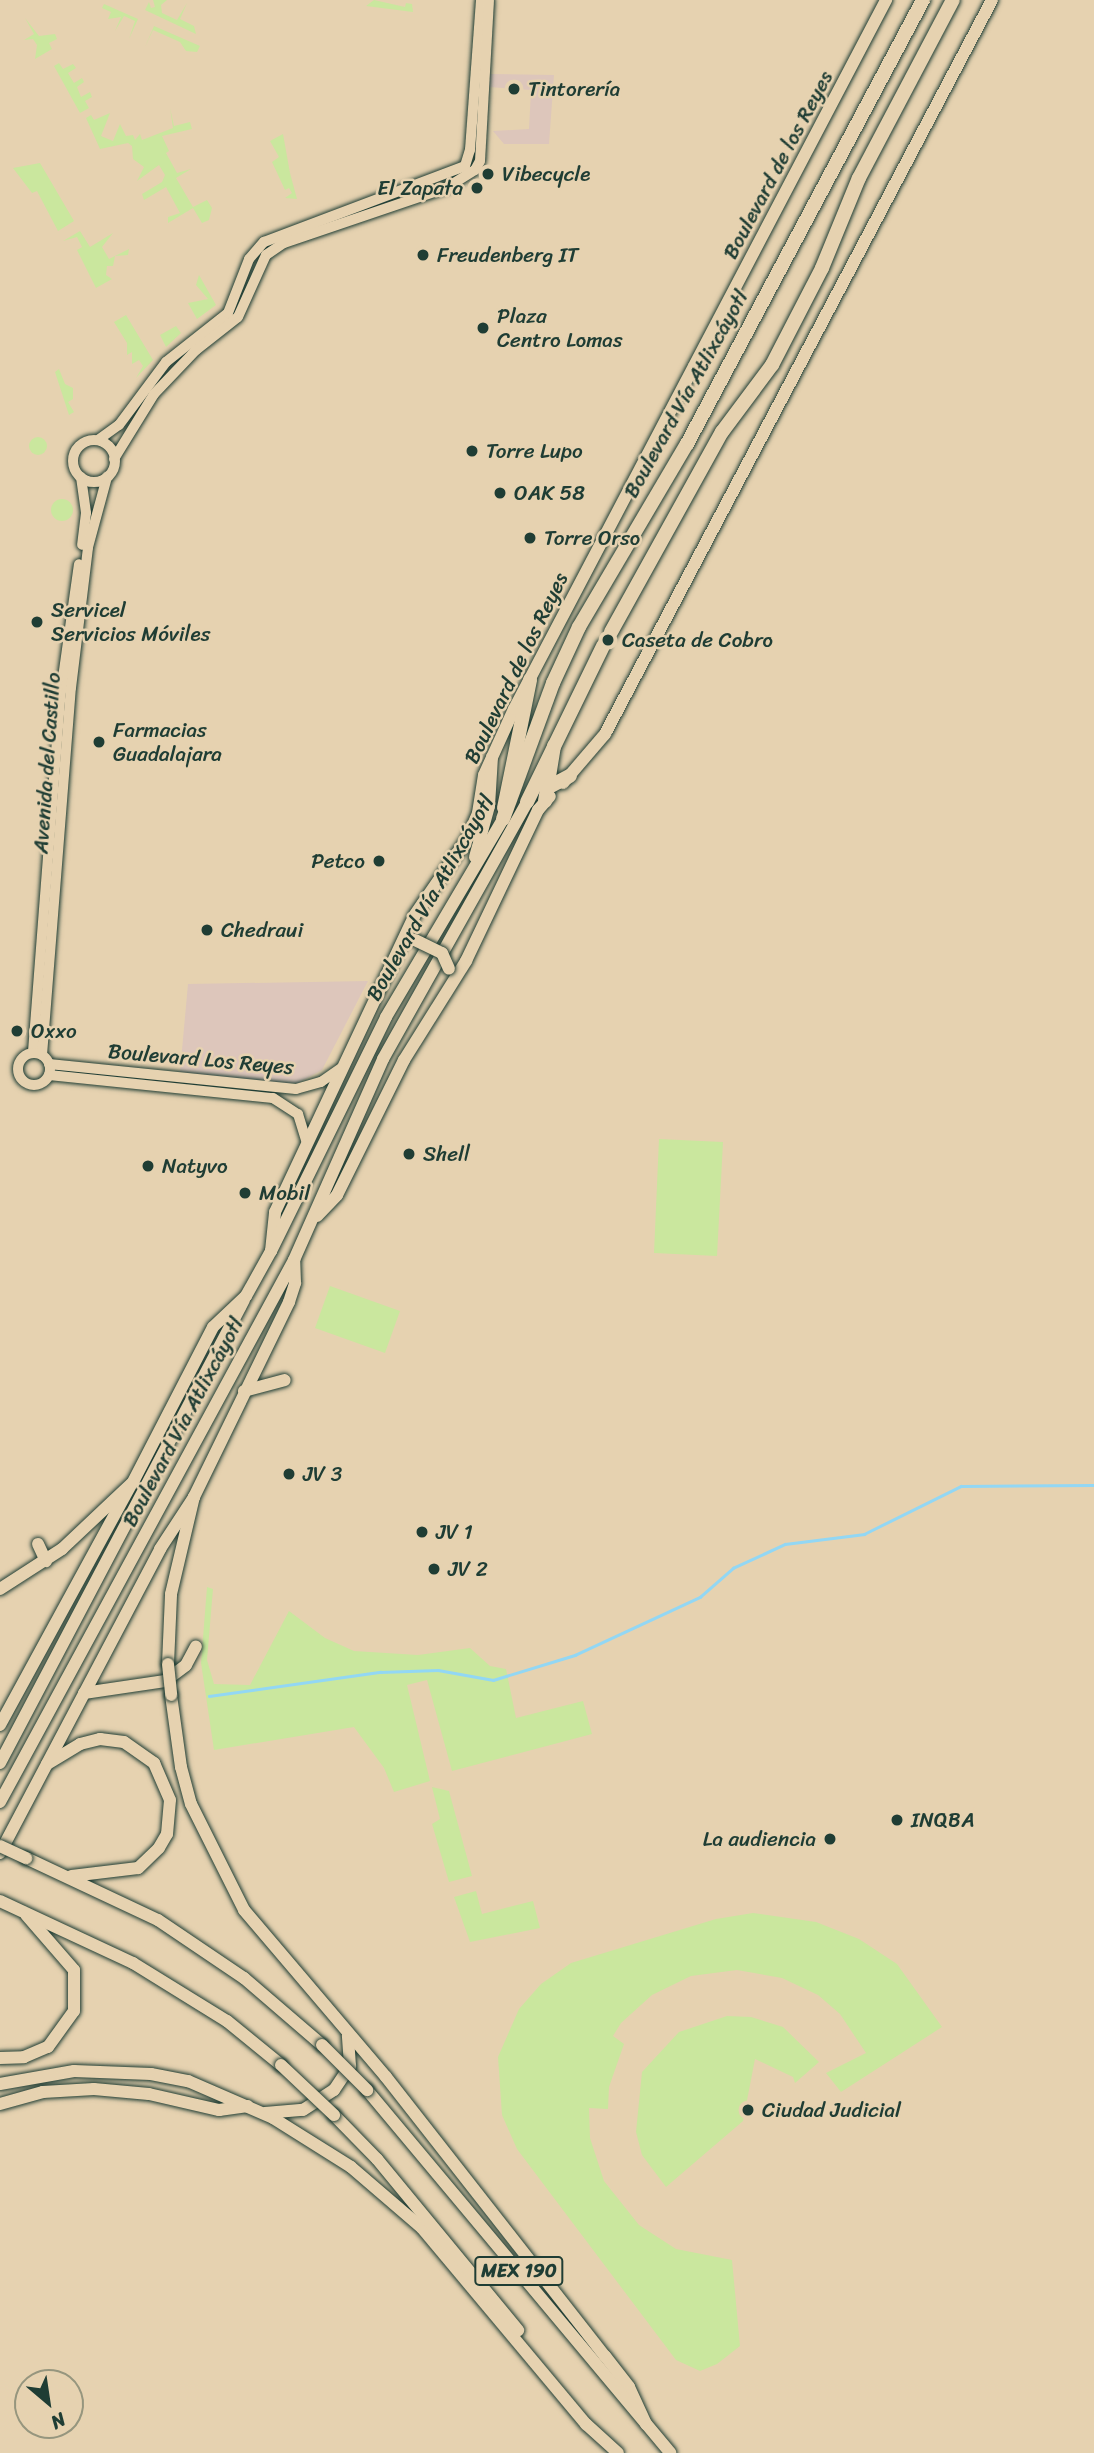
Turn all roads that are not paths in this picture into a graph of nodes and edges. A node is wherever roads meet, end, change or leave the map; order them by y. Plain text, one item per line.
1 (481, 0) edge
2 (489, 0) edge
3 (886, 0) edge
4 (923, 0) edge
5 (953, 0) edge
6 (992, 0) edge
7 (233, 315) junction
8 (98, 440) junction
9 (114, 459) junction
10 (81, 477) junction
11 (107, 477) junction
12 (80, 588) junction
13 (611, 632) dead end
14 (603, 646) dead end
15 (530, 680) junction
16 (554, 741) junction
17 (492, 757) junction
18 (570, 776) junction
19 (550, 786) junction
20 (545, 801) junction
21 (527, 802) junction
22 (502, 819) junction
23 (467, 881) junction
24 (410, 937) junction
25 (449, 990) junction
26 (354, 1043) junction
27 (38, 1054) junction
28 (343, 1066) junction
29 (49, 1070) junction
30 (307, 1144) junction
31 (302, 1193) junction
32 (317, 1216) junction
33 (271, 1251) junction
34 (294, 1260) junction
35 (246, 1296) junction
36 (285, 1380) dead end
37 (244, 1391) junction
38 (133, 1482) junction
39 (194, 1497) junction
40 (38, 1544) dead end
41 (46, 1561) junction
42 (0, 1589) edge
43 (197, 1646) dead end
44 (84, 1693) junction
45 (0, 1725) edge
46 (0, 1763) edge
47 (47, 1764) junction
48 (0, 1802) edge
49 (0, 1846) edge
50 (0, 1853) edge
51 (71, 1876) junction
52 (4, 1903) edge
53 (22, 1911) junction
54 (344, 2029) junction
55 (0, 2058) edge
56 (0, 2084) edge
57 (0, 2104) edge
58 (248, 2105) junction
59 (265, 2113) junction
60 (646, 2424) junction
61 (619, 2453) edge
62 (670, 2453) edge

1 - 7 main road
2 - 7 main road
3 - 15 main road, Boulevard de los Reyes
4 - 22 highway, Boulevard Vía Atlixcáyotl
5 - 13 highway
6 - 18 main road
7 - 8 main road
7 - 9 main road
8 - 9 main road
8 - 10 main road
9 - 11 main road
10 - 11 main road
10 - 12 main road, Avenida del Castillo
11 - 12 main road, Avenida del Castillo
12 - 27 main road, Avenida del Castillo
14 - 16 highway, Boulevard Vía Atlixcáyotl
15 - 17 main road, Boulevard de los Reyes
15 - 22 highway
16 - 19 highway
16 - 21 highway, Boulevard Vía Atlixcáyotl
17 - 23 main road
17 - 24 main road, Boulevard de los Reyes
18 - 19 highway
18 - 20 main road
19 - 20 highway
19 - 21 highway
20 - 25 main road
21 - 32 main road, Boulevard Vía Atlixcáyotl
22 - 23 main road, Boulevard Vía Atlixcáyotl
23 - 31 main road, Boulevard Vía Atlixcáyotl
24 - 25 main road, bridge
24 - 26 main road, Boulevard de los Reyes
25 - 32 main road
26 - 28 main road, Boulevard de los Reyes
26 - 31 main road
27 - 29 main road
27 - 29 main road
28 - 29 main road, Boulevard Los Reyes
28 - 30 main road, Boulevard de los Reyes
29 - 30 main road, Boulevard Los Reyes
30 - 33 main road, Boulevard de los Reyes
31 - 33 main road, Boulevard Vía Atlixcáyotl
32 - 34 main road, Boulevard Vía Atlixcáyotl
33 - 35 main road, Boulevard Vía Atlixcáyotl
34 - 37 main road
34 - 48 main road, Boulevard Vía Atlixcáyotl
35 - 38 main road, Boulevard Vía Atlixcáyotl
35 - 46 main road, Boulevard Vía Atlixcáyotl
36 - 37 main road
37 - 39 main road
38 - 41 main road
38 - 45 main road, Boulevard Vía Atlixcáyotl
39 - 44 main road, Boulevard Vía Atlixcáyotl
39 - 54 main road, bridge
40 - 41 main road
41 - 42 main road
43 - 44 main road
44 - 47 main road, Boulevard Vía Atlixcáyotl
47 - 50 main road, Boulevard Vía Atlixcáyotl
47 - 51 main road
49 - 51 main road, bridge
51 - 60 main road, MEX 190, bridge
52 - 53 main road
53 - 55 main road
53 - 61 main road, MEX 190, bridge
54 - 59 main road
54 - 60 main road
56 - 58 main road
57 - 58 main road
58 - 59 main road
59 - 61 main road
60 - 62 main road, MEX 190

